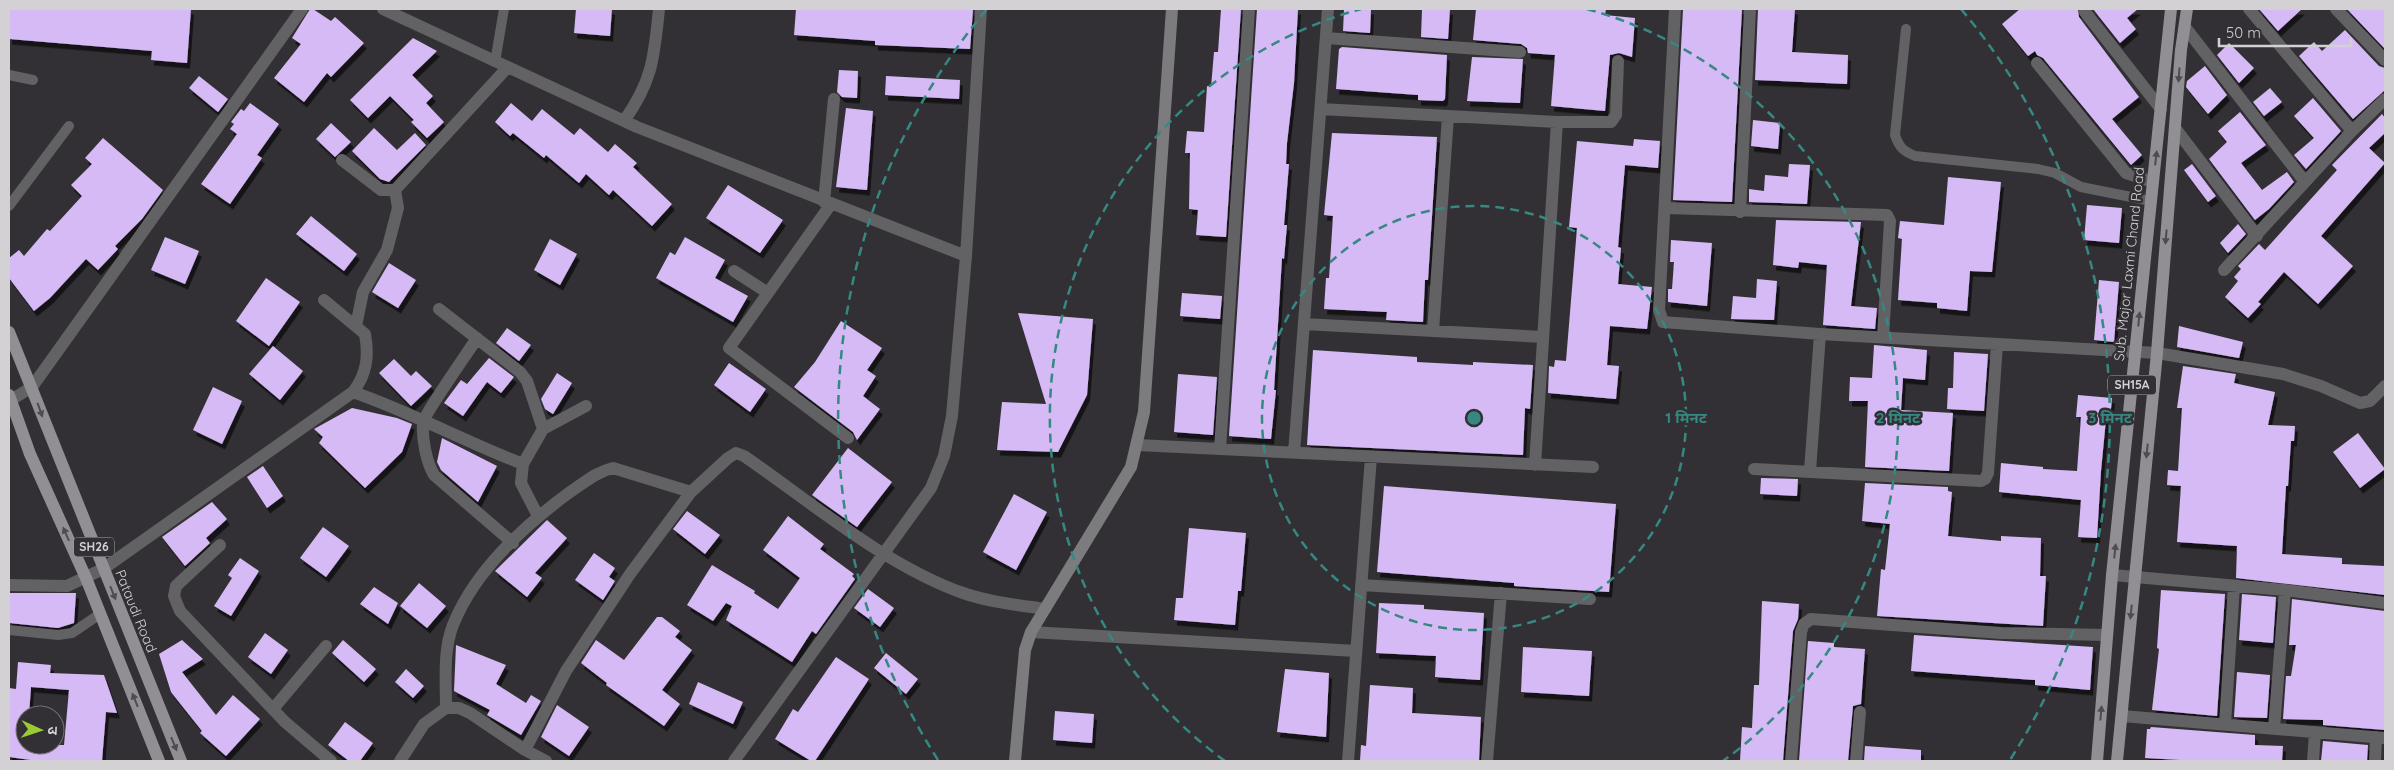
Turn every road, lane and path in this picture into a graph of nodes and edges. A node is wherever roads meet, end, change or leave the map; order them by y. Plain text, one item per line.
1 (302, 9) edge
2 (383, 9) edge
3 (504, 9) edge
4 (659, 9) edge
5 (980, 9) edge
6 (1172, 9) edge
7 (1250, 9) edge
8 (1328, 9) edge
9 (1675, 9) edge
10 (1750, 9) edge
11 (2171, 9) edge
12 (2187, 9) edge
13 (2249, 9) edge
14 (2336, 9) edge
15 (2085, 12) dead end
16 (2185, 27) junction
17 (1906, 30) dead end
18 (1326, 38) junction
19 (2166, 48) junction
20 (2181, 50) junction
21 (1520, 52) dead end
22 (2385, 60) edge
23 (1618, 61) dead end
24 (2037, 63) dead end
25 (501, 65) junction
26 (9, 75) edge
27 (34, 80) dead end
28 (834, 99) dead end
29 (2385, 99) edge
30 (1321, 109) junction
31 (2161, 109) junction
32 (1448, 116) junction
33 (624, 121) junction
34 (1557, 122) junction
35 (69, 126) dead end
36 (2176, 128) junction
37 (2352, 131) junction
38 (342, 160) dead end
39 (2153, 182) junction
40 (2305, 182) junction
41 (395, 190) junction
42 (2151, 201) junction
43 (828, 203) junction
44 (9, 206) edge
45 (1666, 208) junction
46 (1740, 212) junction
47 (2257, 236) junction
48 (966, 256) junction
49 (2224, 270) dead end
50 (734, 271) dead end
51 (768, 293) junction
52 (324, 300) dead end
53 (440, 309) dead end
54 (1304, 324) junction
55 (356, 326) junction
56 (1433, 331) junction
57 (9, 332) edge
58 (1820, 334) junction
59 (1543, 337) junction
60 (1883, 337) junction
61 (477, 338) junction
62 (1998, 344) junction
63 (2136, 351) junction
64 (2157, 353) junction
65 (2385, 386) edge
66 (32, 388) junction
67 (353, 392) junction
68 (10, 398) edge
69 (586, 406) dead end
70 (423, 421) junction
71 (14, 426) edge
72 (543, 429) junction
73 (848, 438) dead end
74 (1138, 445) junction
75 (1220, 449) junction
76 (1294, 453) junction
77 (1371, 457) junction
78 (523, 464) junction
79 (1535, 465) junction
80 (1593, 468) dead end
81 (1754, 469) dead end
82 (1810, 470) junction
83 (691, 492) junction
84 (538, 516) junction
85 (513, 543) junction
86 (220, 545) dead end
87 (883, 553) junction
88 (103, 569) junction
89 (2112, 575) junction
90 (86, 578) junction
91 (2134, 578) junction
92 (9, 585) edge
93 (1361, 585) junction
94 (2234, 586) junction
95 (2284, 590) junction
96 (1501, 593) junction
97 (1590, 599) dead end
98 (2385, 603) edge
99 (1045, 609) junction
100 (100, 614) junction
101 (9, 630) edge
102 (1031, 632) junction
103 (2107, 635) junction
104 (326, 646) dead end
105 (1356, 651) junction
106 (446, 708) junction
107 (273, 709) junction
108 (1860, 712) dead end
109 (2122, 716) junction
110 (2224, 724) junction
111 (2274, 728) junction
112 (2315, 732) junction
113 (2381, 738) edge
114 (525, 750) junction
115 (160, 761) edge
116 (181, 761) edge
117 (331, 761) edge
118 (400, 761) edge
119 (546, 761) edge
120 (734, 761) edge
121 (1015, 761) edge
122 (1348, 761) edge
123 (1487, 761) edge
124 (1791, 761) edge
125 (1856, 761) edge
126 (2097, 761) edge
127 (2117, 761) edge
128 (2313, 761) edge
129 (2375, 761) edge

1 - 66 street
2 - 25 street
3 - 25 lane
4 - 33 street
5 - 48 street
6 - 74 street
7 - 75 street
8 - 18 street
9 - 45 street
10 - 46 street
11 - 19 main road, Sub. Major Laxmi Chand Road / SH15A
12 - 16 main road, SH15A
13 - 37 street
14 - 22 street
15 - 31 street
16 - 20 main road, SH15A
16 - 40 street
17 - 42 lane
18 - 21 street
18 - 30 street
19 - 20 main road
19 - 31 main road, Sub. Major Laxmi Chand Road / SH15A
20 -> 36 main road, SH15A
23 - 34 street
24 - 39 street
25 - 33 street
25 - 41 street
26 - 27 lane
28 - 43 street
29 - 37 street
30 - 32 street
30 - 54 street
39 -> 31 main road, Sub. Major Laxmi Chand Road / SH15A
32 - 34 street
32 - 56 street
33 - 43 street
34 - 59 street
35 - 44 lane
36 - 47 street
36 -> 64 main road, SH15A
37 - 40 street
38 - 41 street
39 - 42 main road, Sub. Major Laxmi Chand Road / SH15A
40 - 47 street
41 - 55 street
63 -> 42 main road, Sub. Major Laxmi Chand Road / SH15A
43 - 48 street
43 - 51 street
45 - 46 street
45 - 58 street
46 - 60 street
47 - 49 street
48 - 87 street
50 - 51 street
51 - 73 street
52 - 55 street
53 - 61 street
54 - 56 street
54 - 76 street
55 - 67 street
56 - 59 street
57 - 66 main road, Pataudi Road / SH26
58 - 60 street
58 - 82 street
59 - 79 street
60 - 62 street
61 - 70 street
61 - 72 street
62 - 63 street
62 - 82 street
63 - 64 street
89 -> 63 main road, Sub. Major Laxmi Chand Road / SH15A
64 - 65 street
64 -> 91 main road, SH15A
66 - 68 street
66 -> 88 main road, Pataudi Road / SH26
67 - 70 street
67 - 88 street
68 - 71 main road, SH26
69 - 72 street
70 - 78 street
70 - 85 street
90 -> 71 main road, SH26
72 - 78 street
74 - 75 street
74 - 99 street
75 - 76 street
76 - 77 street
77 - 79 street
77 - 93 street
78 - 84 street
79 - 80 street
81 - 82 street
83 - 84 street
83 - 87 street
83 - 114 street
84 - 85 street
85 - 106 street
86 - 107 street
87 - 99 street
87 - 120 street
88 - 90 street
88 -> 116 main road, Pataudi Road / SH26
89 - 91 street
89 - 103 main road, Sub. Major Laxmi Chand Road / SH15A
90 - 92 street
90 - 100 main road, SH26
91 - 94 street
91 -> 109 main road, SH15A
93 - 96 street
93 - 105 street
94 - 95 street
94 - 110 street
95 - 98 street
95 - 111 street
96 - 97 street
96 - 123 street
99 - 102 street
100 - 101 lane
115 -> 100 main road, SH26
102 - 105 street
102 - 121 street
103 - 124 street
126 -> 103 main road, Sub. Major Laxmi Chand Road / SH15A
104 - 107 street
105 - 122 street
106 - 114 street
106 - 118 street
107 - 117 street
108 - 125 street
109 - 110 street
109 - 127 main road, SH15A
110 - 111 street
111 - 112 street
112 - 113 street
112 - 128 street
113 - 129 street
114 - 119 street

